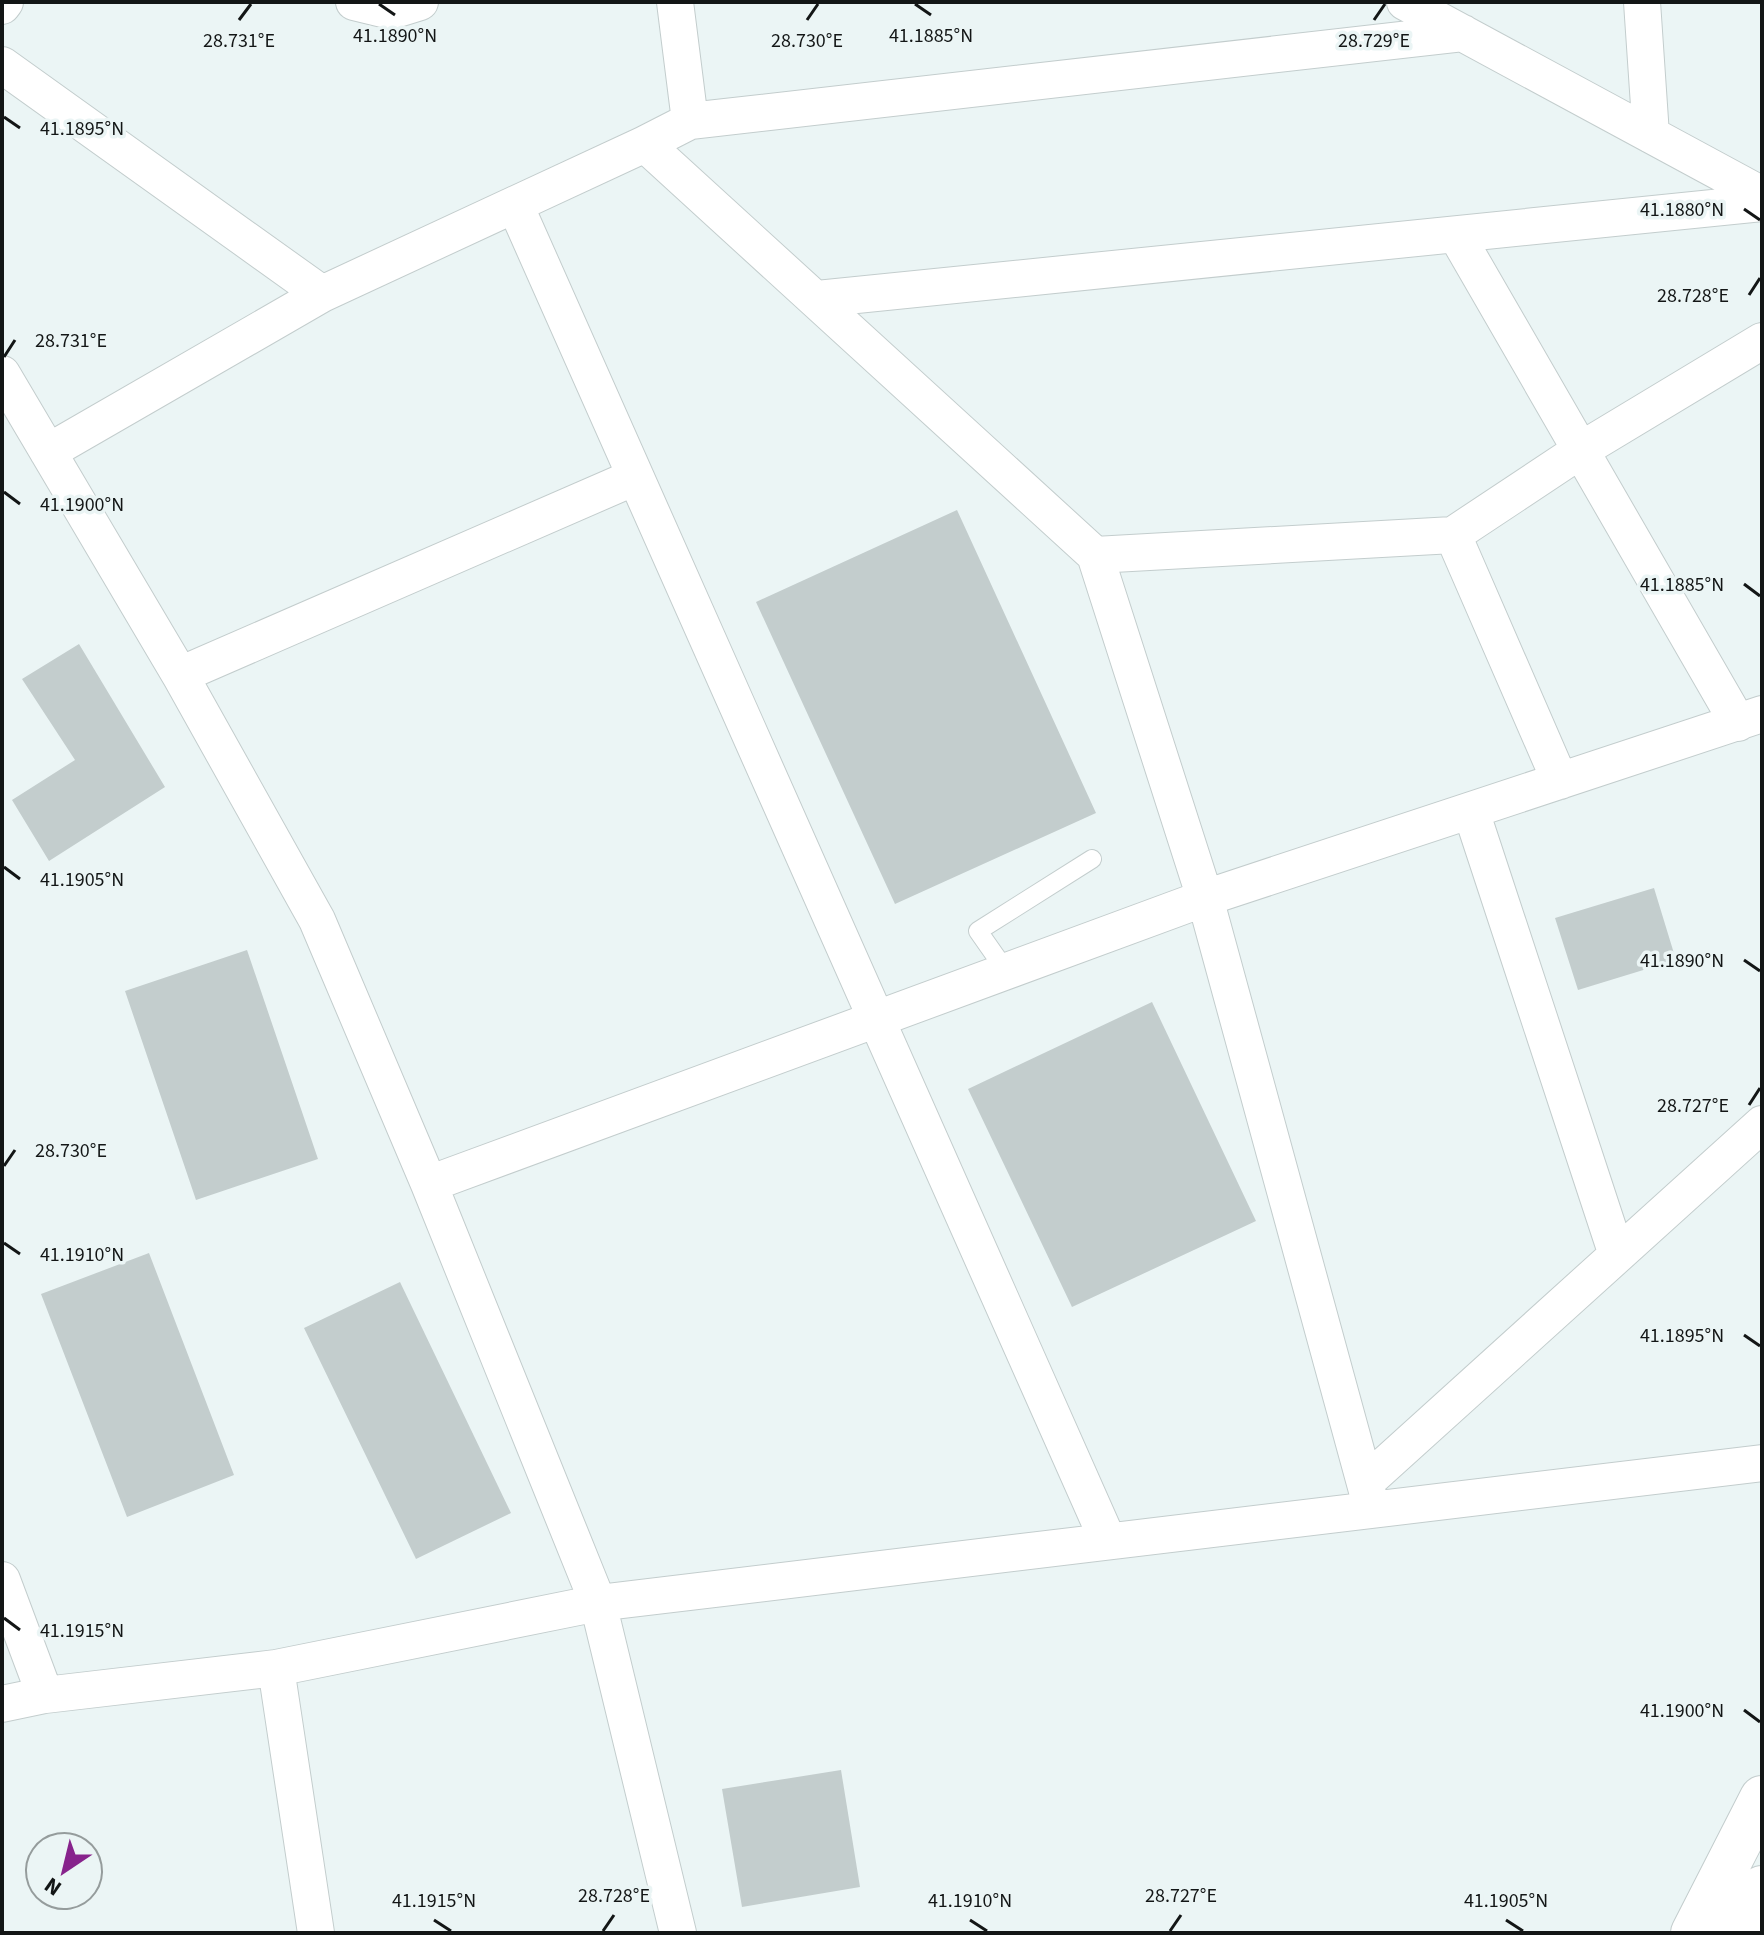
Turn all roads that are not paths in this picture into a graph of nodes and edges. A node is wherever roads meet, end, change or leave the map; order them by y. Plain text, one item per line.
1 (354, 2) edge
2 (420, 2) edge
3 (675, 2) edge
4 (1405, 2) edge
5 (1642, 2) edge
6 (1463, 33) junction
7 (2, 65) edge
8 (690, 121) junction
9 (1651, 135) junction
10 (645, 144) junction
11 (1762, 195) edge
12 (1762, 203) edge
13 (515, 205) junction
14 (1457, 236) junction
15 (322, 294) junction
16 (817, 299) junction
17 (1762, 341) edge
18 (2, 374) edge
19 (1581, 450) junction
20 (48, 452) junction
21 (635, 477) junction
22 (1453, 535) junction
23 (1095, 555) junction
24 (180, 675) junction
25 (1750, 719) edge
26 (1560, 781) junction
27 (1471, 811) junction
28 (1092, 859) dead end
29 (1205, 898) junction
30 (1006, 971) junction
31 (876, 1019) junction
32 (1762, 1124) edge
33 (429, 1184) junction
34 (1617, 1255) junction
35 (1762, 1463) edge
36 (1368, 1496) junction
37 (1108, 1541) junction
38 (2, 1580) edge
39 (598, 1603) junction
40 (276, 1668) junction
41 (45, 1695) junction
42 (2, 1704) edge
43 (1762, 1798) edge
44 (1762, 1888) edge
45 (316, 1933) edge
46 (678, 1933) edge
47 (1693, 1933) edge
48 (1739, 1933) edge

1 - 2 street
3 - 8 street
4 - 6 street
5 - 9 street
6 - 8 street
6 - 9 street
7 - 15 street
8 - 10 street
9 - 11 street
10 - 13 street
10 - 16 street
12 - 14 street
13 - 15 street
13 - 21 street
14 - 16 street
14 - 19 street
15 - 20 street
16 - 23 street
17 - 19 street
18 - 20 street
19 - 22 street
19 - 25 street
20 - 24 street
21 - 24 street
21 - 31 street
22 - 23 street
22 - 26 street
23 - 29 street
24 - 33 street
25 - 26 street
26 - 27 street
27 - 29 street
27 - 34 street
28 - 30 lane
29 - 30 street
29 - 36 street
30 - 31 street
31 - 33 street
31 - 37 street
32 - 34 street
33 - 39 street
34 - 36 street
35 - 36 street
36 - 37 street
37 - 39 street
38 - 41 street
39 - 40 street
39 - 46 street
40 - 41 street
40 - 45 street
41 - 42 street
43 - 47 main road
44 - 48 main road

